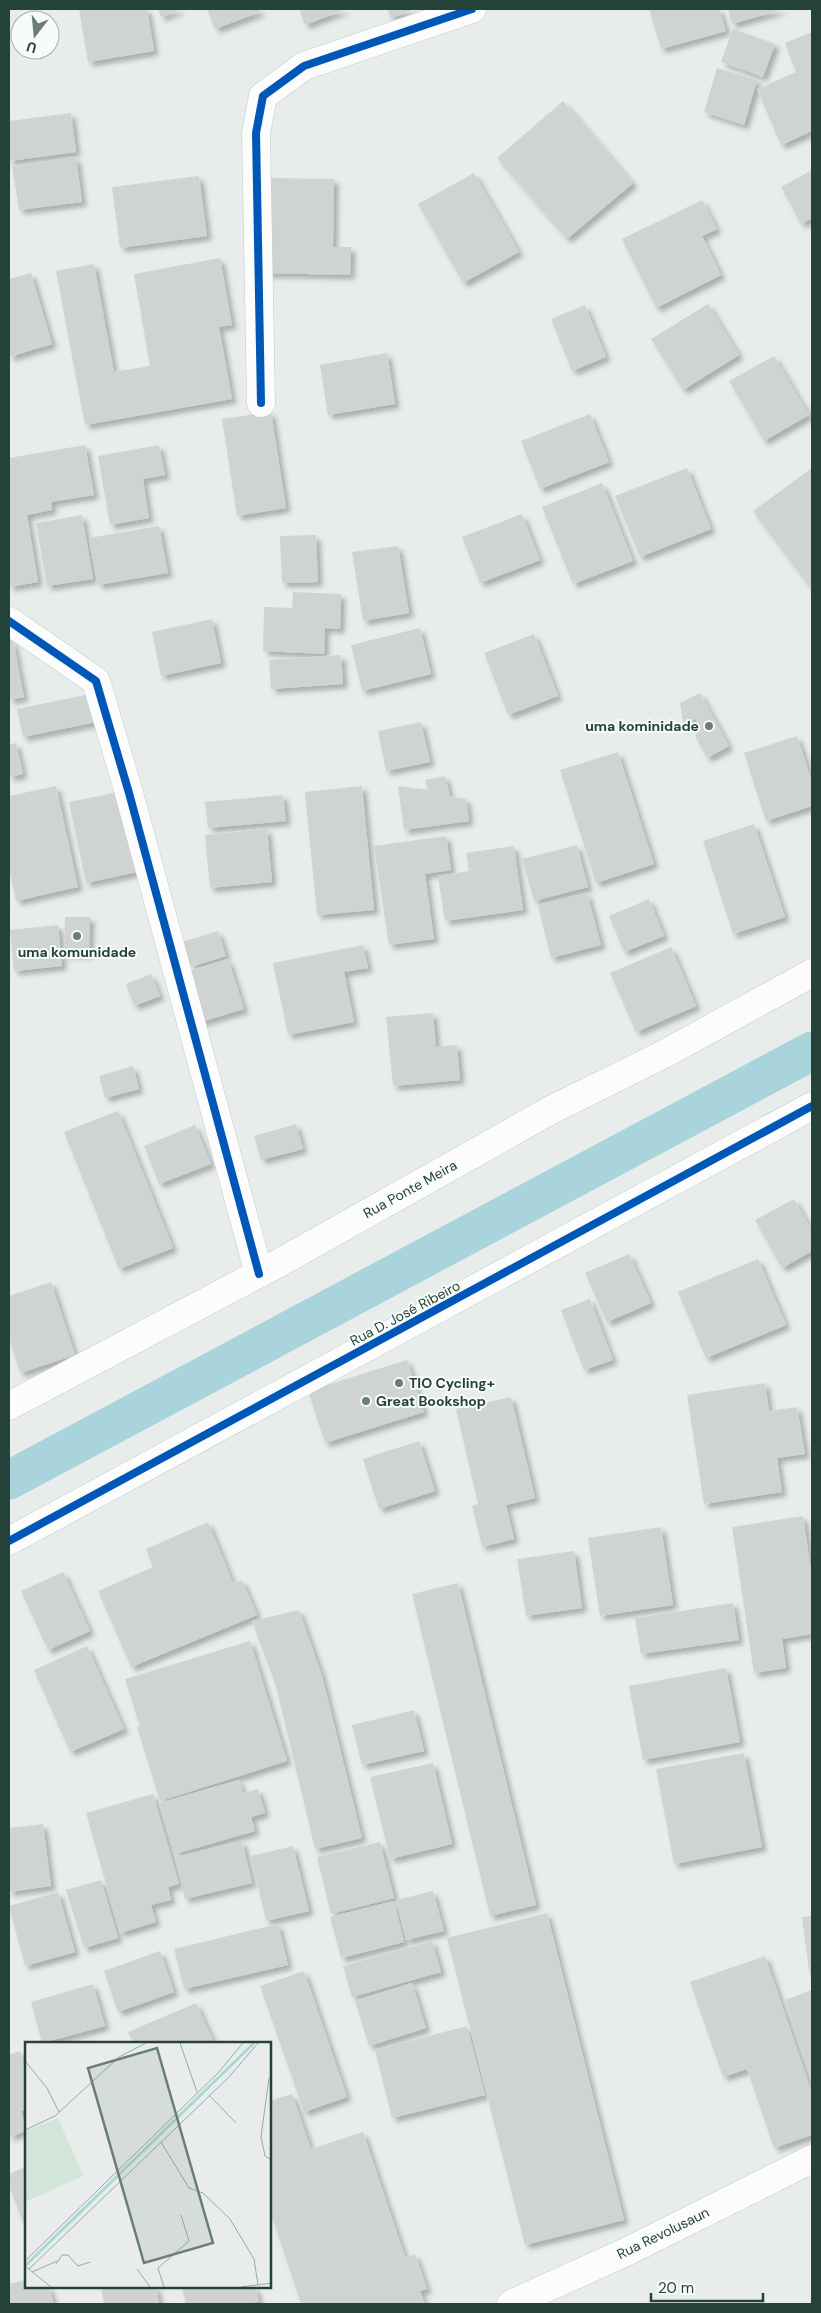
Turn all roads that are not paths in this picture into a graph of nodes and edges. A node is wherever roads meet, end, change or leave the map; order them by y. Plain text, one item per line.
1 (472, 9) edge
2 (261, 403) dead end
3 (9, 621) edge
4 (812, 972) edge
5 (812, 1106) edge
6 (258, 1274) junction
7 (9, 1406) edge
8 (9, 1541) edge
9 (812, 2159) edge
10 (511, 2304) edge

1 - 2 street
3 - 6 street
4 - 6 street, Rua Ponte Meira
5 - 8 street, Rua D. José Ribeiro
6 - 7 street, Rua Ponte Meira
9 - 10 street, Rua Revolusaun

